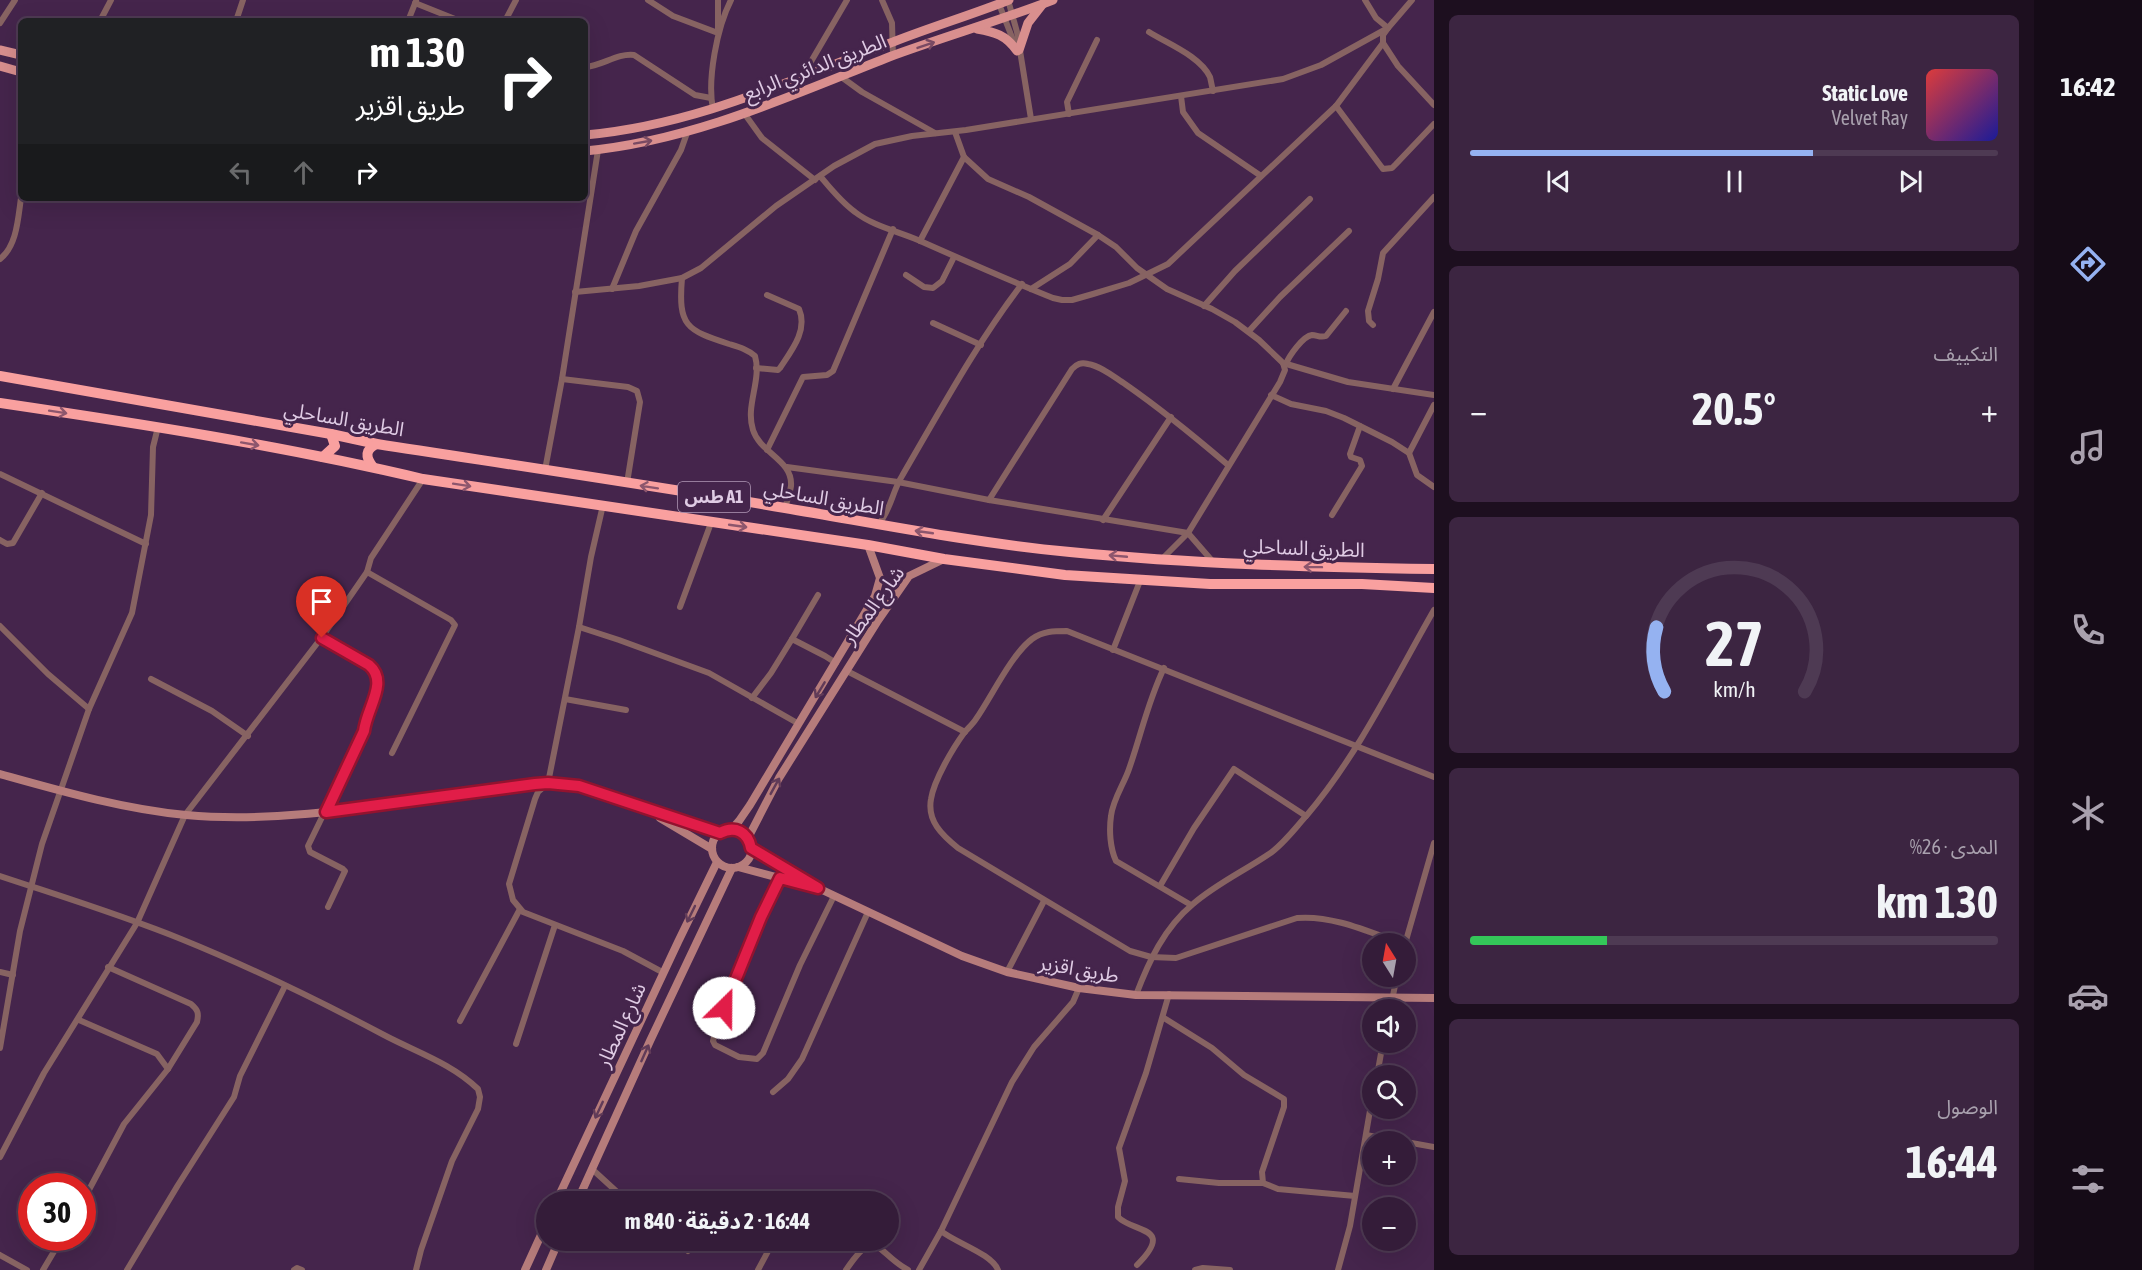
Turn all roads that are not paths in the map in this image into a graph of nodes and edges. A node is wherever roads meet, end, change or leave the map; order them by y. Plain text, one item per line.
1 (15, 0) edge
2 (111, 0) edge
3 (243, 0) edge
4 (516, 0) edge
5 (648, 0) edge
6 (718, 0) edge
7 (731, 0) edge
8 (847, 0) edge
9 (882, 0) edge
10 (1365, 0) edge
11 (1412, 0) edge
12 (1006, 1) edge
13 (416, 2) edge
14 (1048, 2) edge
15 (1009, 16) junction
16 (102, 18) edge
17 (237, 18) edge
18 (409, 18) edge
19 (453, 18) edge
20 (506, 18) edge
21 (0, 23) edge
22 (975, 28) junction
23 (1388, 28) junction
24 (1149, 32) dead end
25 (718, 33) junction
26 (1097, 40) dead end
27 (893, 42) junction
28 (1383, 43) junction
29 (0, 50) edge
30 (1019, 53) junction
31 (18, 54) edge
32 (893, 56) junction
33 (0, 66) edge
34 (588, 66) edge
35 (18, 71) edge
36 (840, 76) junction
37 (801, 78) junction
38 (1213, 91) junction
39 (1181, 96) junction
40 (711, 98) junction
41 (1434, 105) edge
42 (1336, 106) junction
43 (713, 109) junction
44 (744, 113) junction
45 (1068, 114) junction
46 (1030, 119) junction
47 (1434, 124) edge
48 (955, 132) junction
49 (687, 133) junction
50 (936, 134) junction
51 (588, 135) edge
52 (597, 150) junction
53 (588, 151) edge
54 (964, 157) junction
55 (1261, 176) junction
56 (817, 178) junction
57 (1434, 197) edge
58 (1310, 198) dead end
59 (20, 201) edge
60 (893, 229) junction
61 (1348, 231) dead end
62 (1098, 235) junction
63 (920, 241) junction
64 (954, 257) junction
65 (0, 259) edge
66 (1146, 274) junction
67 (906, 275) dead end
68 (682, 278) junction
69 (1022, 284) junction
70 (612, 289) junction
71 (1031, 289) junction
72 (575, 292) junction
73 (767, 295) dead end
74 (1204, 306) junction
75 (1346, 311) dead end
76 (1434, 312) edge
77 (933, 324) dead end
78 (1373, 325) dead end
79 (1249, 332) junction
80 (981, 345) junction
81 (1285, 363) junction
82 (756, 368) junction
83 (0, 376) edge
84 (562, 379) junction
85 (1393, 388) junction
86 (1271, 395) junction
87 (1434, 395) edge
88 (0, 403) edge
89 (1434, 405) edge
90 (1171, 417) junction
91 (1360, 426) junction
92 (158, 427) junction
93 (331, 434) junction
94 (377, 444) junction
95 (767, 450) junction
96 (1409, 453) junction
97 (323, 457) junction
98 (1228, 465) junction
99 (373, 467) junction
100 (787, 467) junction
101 (545, 470) junction
102 (0, 474) edge
103 (423, 479) junction
104 (898, 482) junction
105 (627, 484) junction
106 (1434, 487) edge
107 (42, 493) junction
108 (989, 500) junction
109 (603, 505) junction
110 (785, 508) junction
111 (1332, 515) dead end
112 (1103, 520) junction
113 (711, 523) junction
114 (878, 526) junction
115 (1188, 533) junction
116 (0, 540) edge
117 (146, 544) junction
118 (868, 545) junction
119 (944, 559) junction
120 (1160, 561) junction
121 (1214, 563) junction
122 (1434, 569) edge
123 (367, 572) junction
124 (1140, 581) junction
125 (1434, 588) edge
126 (818, 595) dead end
127 (680, 607) dead end
128 (1434, 610) edge
129 (864, 614) junction
130 (877, 622) junction
131 (0, 626) edge
132 (579, 627) junction
133 (322, 638) junction
134 (792, 639) junction
135 (1113, 650) junction
136 (836, 663) junction
137 (1164, 669) junction
138 (847, 671) junction
139 (151, 679) dead end
140 (752, 698) junction
141 (565, 699) junction
142 (89, 709) junction
143 (626, 711) dead end
144 (799, 724) junction
145 (964, 732) junction
146 (248, 736) junction
147 (1355, 746) junction
148 (392, 753) dead end
149 (0, 774) edge
150 (1434, 777) edge
151 (548, 783) junction
152 (62, 791) junction
153 (647, 810) junction
154 (326, 812) junction
155 (185, 815) junction
156 (1306, 816) junction
157 (732, 829) junction
158 (720, 833) junction
159 (748, 838) junction
160 (1434, 843) edge
161 (751, 848) junction
162 (712, 849) junction
163 (717, 862) junction
164 (735, 868) junction
165 (0, 876) edge
166 (780, 878) junction
167 (31, 886) junction
168 (1160, 886) junction
169 (818, 888) junction
170 (834, 896) junction
171 (1044, 901) junction
172 (1191, 904) junction
173 (328, 907) dead end
174 (520, 909) junction
175 (868, 912) junction
176 (137, 923) junction
177 (555, 925) junction
178 (1372, 933) edge
179 (1407, 933) edge
180 (1151, 957) junction
181 (108, 967) junction
182 (0, 972) edge
183 (1007, 972) junction
184 (664, 973) junction
185 (13, 975) junction
186 (285, 986) junction
187 (1395, 987) edge
188 (1079, 988) junction
189 (1169, 994) junction
190 (1136, 995) junction
191 (1393, 996) junction
192 (1434, 998) edge
193 (1392, 999) edge
194 (1164, 1018) junction
195 (78, 1020) junction
196 (460, 1021) dead end
197 (516, 1044) dead end
198 (0, 1048) edge
199 (168, 1069) junction
200 (773, 1092) dead end
201 (1416, 1144) edge
202 (1434, 1147) edge
203 (0, 1157) edge
204 (1362, 1157) edge
205 (592, 1169) junction
206 (96, 1177) edge
207 (1179, 1179) dead end
208 (1263, 1183) junction
209 (563, 1191) edge
210 (582, 1191) edge
211 (616, 1191) edge
212 (1355, 1196) junction
213 (941, 1231) junction
214 (536, 1246) edge
215 (55, 1251) edge
216 (554, 1251) edge
217 (768, 1251) edge
218 (860, 1251) edge
219 (886, 1251) edge
220 (0, 1255) edge
221 (1137, 1265) dead end
222 (27, 1270) edge
223 (43, 1270) edge
224 (127, 1270) edge
225 (294, 1270) edge
226 (302, 1270) edge
227 (416, 1270) edge
228 (525, 1270) edge
229 (546, 1270) edge
230 (758, 1270) edge
231 (846, 1270) edge
232 (908, 1270) edge
233 (919, 1270) edge
234 (998, 1270) edge
235 (1195, 1270) edge
236 (1230, 1270) edge
237 (1338, 1270) edge

1 - 21 street
2 - 16 street
3 - 17 street
4 - 20 street
5 - 25 street
6 - 25 street
7 - 25 street
8 - 37 street
9 - 27 street
10 - 23 street
11 - 23 street
12 - 15 street
12 - 15 street
12 - 27 main road, الطريق الدائري الرابع
13 - 18 street
13 - 19 street
14 - 15 main road, الطريق الدائري الرابع
14 - 30 main road
15 - 22 main road, الطريق الدائري الرابع
15 - 30 street
15 - 30 street
22 - 30 main road
32 -> 22 main road, الطريق الدائري الرابع
23 - 28 street
23 - 38 street
24 - 38 street
25 - 40 street
26 - 45 street
27 - 32 street
27 - 37 main road, الطريق الدائري الرابع
28 - 41 street
28 - 42 street
29 - 31 main road
30 - 46 street
32 - 36 main road, الطريق الدائري الرابع
33 - 35 main road
34 - 40 street
36 - 44 main road, الطريق الدائري الرابع
36 - 50 street
37 - 43 main road, الطريق الدائري الرابع
38 - 39 street
39 - 45 street
39 - 55 street
40 - 43 street
42 - 47 street
42 - 55 street
43 - 51 main road, الطريق الدائري الرابع
44 - 49 main road, الطريق الدائري الرابع
44 - 56 street
45 - 46 street
46 - 48 street
48 - 50 street
48 - 54 street
52 -> 49 main road, الطريق الدائري الرابع
49 - 70 street
50 - 56 street
52 - 53 main road, الطريق الدائري الرابع
52 - 72 street
54 - 62 street
54 - 63 street
55 - 66 street
56 - 60 street
56 - 68 street
57 - 78 street
58 - 74 street
59 - 65 street
60 - 63 street
60 - 95 street
61 - 79 street
62 - 66 street
62 - 71 street
63 - 64 street
64 - 67 street
64 - 69 street
66 - 71 street
66 - 74 street
68 - 70 street
68 - 82 street
69 - 71 street
69 - 80 street
70 - 72 street
72 - 84 street
73 - 82 street
74 - 79 street
75 - 81 street
76 - 85 street
77 - 80 street
79 - 81 street
80 - 104 street
81 - 85 street
81 - 86 street
82 - 95 street
83 - 93 highway, الطريق الساحلي / طس A1
84 - 101 street
84 - 105 street
85 - 87 street
86 - 91 street
86 - 98 street
88 -> 92 highway, الطريق الساحلي
89 - 96 street
90 - 98 street
90 - 108 street
90 - 112 street
91 - 96 street
91 - 111 street
92 -> 97 highway, الطريق الساحلي
92 - 117 street
93 - 94 highway, الطريق الساحلي / طس A1
93 - 97 highway
94 - 99 highway
94 - 101 highway, الطريق الساحلي / طس A1
95 - 100 street
96 - 106 street
97 - 99 highway, الطريق الساحلي
98 - 115 street
99 - 103 highway, الطريق الساحلي
100 - 104 street
100 - 110 street
101 - 105 highway, الطريق الساحلي / طس A1
102 - 107 street
103 -> 109 highway, الطريق الساحلي
103 - 123 street
104 - 108 street
104 - 114 street
110 -> 105 highway, الطريق الساحلي / طس A1
107 - 116 street
107 - 117 street
108 - 112 street
109 - 113 highway, الطريق الساحلي
109 - 132 street
110 - 114 highway, الطريق الساحلي / طس A1
112 - 115 street
113 -> 118 highway, الطريق الساحلي
113 - 127 street
120 -> 114 highway, الطريق الساحلي / طس A1
115 - 120 street
115 - 121 street
117 - 142 street
118 - 119 highway, الطريق الساحلي
118 - 129 street, شارع المطار
119 - 124 highway, الطريق الساحلي
119 - 130 street, شارع المطار
120 - 121 highway, الطريق الساحلي / طس A1
122 -> 121 highway, الطريق الساحلي / طس A1
123 - 133 street
123 - 148 street
124 - 125 highway, الطريق الساحلي
124 - 135 street
126 - 134 street
128 - 147 street
129 - 130 street
129 - 136 street, شارع المطار
130 - 138 street, شارع المطار
131 - 142 street
132 - 140 street
132 - 141 street
133 - 146 street
133 - 154 street
134 - 136 street
134 - 140 street
135 - 137 street
135 - 145 street
136 -> 144 street, شارع المطار
137 - 147 street
137 - 168 street
138 - 145 street
159 -> 138 street, شارع المطار
139 - 146 street
140 - 144 street
141 - 143 street
141 - 151 street
142 - 152 street
144 - 157 street, شارع المطار
145 - 171 street
146 - 155 street
147 - 150 street
147 - 156 street
149 - 152 street
151 - 153 street
151 - 154 street
151 - 174 street
152 - 155 street
152 - 167 street
153 - 158 street
153 - 162 street
154 - 155 street
154 - 173 street
155 - 176 street
156 - 168 street
156 - 172 street
157 - 158 street
157 - 159 street
158 - 162 street
159 - 161 street
160 - 179 street
161 - 164 street
161 - 169 street
162 - 163 street
163 - 164 street
163 -> 184 street, شارع المطار
164 - 166 street, طريق اقزير
205 -> 164 street, شارع المطار
165 - 167 street
166 - 169 street, طريق اقزير
166 - 170 street
167 - 176 street
167 - 185 street
168 - 172 street
169 - 170 street, طريق اقزير
170 - 175 street, طريق اقزير
171 - 180 street
171 - 183 street
172 - 180 street
174 - 177 street
174 - 196 street
175 - 183 street, طريق اقزير
175 - 200 street
176 - 181 street
176 - 186 street
177 - 184 street
177 - 197 street
178 - 180 street
180 - 190 street
181 - 195 street
181 - 199 street
182 - 185 street
183 - 188 street, طريق اقزير
184 -> 209 street, شارع المطار
185 - 198 street
186 - 224 street
186 - 227 street
187 - 191 street
188 - 190 street, طريق اقزير
188 - 213 street
189 - 190 street, طريق اقزير
189 - 191 street, طريق اقزير
189 - 194 street
191 - 192 street, طريق اقزير
191 - 193 street
194 - 208 street
194 - 221 street
195 - 199 street
195 - 203 street
199 - 206 street
201 - 202 street
204 - 212 street
205 - 210 street, شارع المطار
205 - 211 street
207 - 208 street
208 - 212 street
212 - 237 street
213 - 233 street
213 - 234 street
214 - 228 street
215 - 223 street
216 - 229 street
217 - 230 street
218 - 231 street
219 - 232 street
220 - 222 street
225 - 226 street
235 - 236 street

